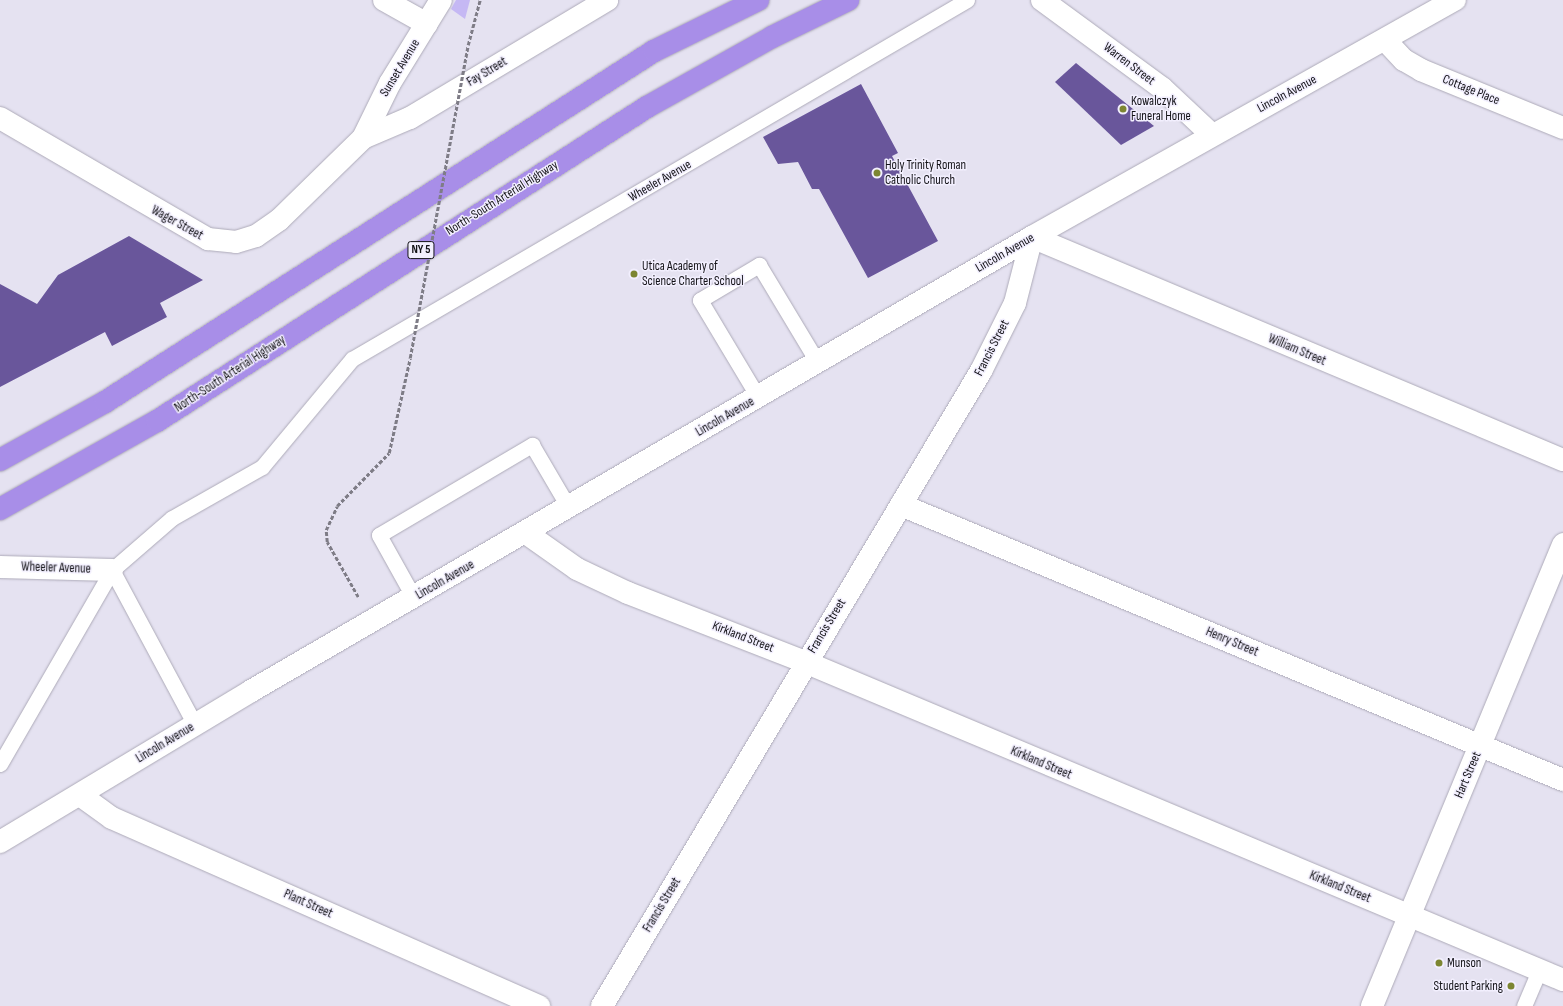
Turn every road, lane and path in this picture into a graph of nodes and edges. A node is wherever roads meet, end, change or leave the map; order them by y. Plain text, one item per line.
1 (384, 0) edge
2 (441, 0) edge
3 (480, 0) edge
4 (607, 0) edge
5 (739, 0) edge
6 (758, 0) edge
7 (848, 0) edge
8 (967, 0) edge
9 (1042, 0) edge
10 (1455, 0) edge
11 (427, 24) junction
12 (1386, 41) junction
13 (654, 51) junction
14 (0, 118) edge
15 (1563, 128) edge
16 (1211, 134) junction
17 (363, 138) junction
18 (1032, 237) junction
19 (818, 363) junction
20 (758, 397) junction
21 (0, 460) edge
22 (1563, 460) edge
23 (901, 505) junction
24 (569, 508) junction
25 (0, 509) edge
26 (526, 533) junction
27 (1563, 544) edge
28 (0, 567) edge
29 (112, 570) junction
30 (358, 597) dead end
31 (414, 598) junction
32 (805, 662) junction
33 (195, 725) junction
34 (1480, 745) junction
35 (0, 764) edge
36 (1563, 780) edge
37 (80, 795) junction
38 (0, 842) edge
39 (1409, 915) junction
40 (1539, 970) junction
41 (1563, 980) edge
42 (539, 1006) edge
43 (602, 1006) edge
44 (1372, 1006) edge
45 (1524, 1006) edge

1 - 11 street
2 - 11 street, Sunset Avenue
3 - 30 path, bridge
4 - 17 street, Fay Street
5 - 13 highway
6 - 13 highway
7 - 25 highway, North-South Arterial Highway / NY 5
8 - 29 lane, Wheeler Avenue
9 - 16 street, Warren Street
10 - 12 street, Lincoln Avenue
11 - 17 street, Sunset Avenue
12 - 15 street, Cottage Place
12 - 16 street, Lincoln Avenue
13 - 21 highway
14 - 17 street, Wager Street
16 - 18 street, Lincoln Avenue
18 - 19 street, Lincoln Avenue
18 - 22 street, William Street
18 - 23 street, Francis Street
19 - 20 street, Lincoln Avenue
19 - 20 lane
20 - 24 street, Lincoln Avenue
23 - 32 street, Francis Street
23 - 34 street, Henry Street
24 - 26 street, Lincoln Avenue
24 - 31 lane
26 - 31 street, Lincoln Avenue
26 - 32 street, Kirkland Street
27 - 34 street, Hart Street
28 - 29 street, Wheeler Avenue
29 - 33 lane
29 - 35 lane, Wheeler Avenue
31 - 33 street, Lincoln Avenue
32 - 39 street, Kirkland Street
32 - 43 street, Francis Street
33 - 37 street, Lincoln Avenue
34 - 36 street, Henry Street
34 - 39 street, Hart Street
37 - 38 street, Lincoln Avenue
37 - 42 street, Plant Street
39 - 40 street, Kirkland Street
39 - 44 street, Hart Street
40 - 41 street, Kirkland Street
40 - 45 lane

